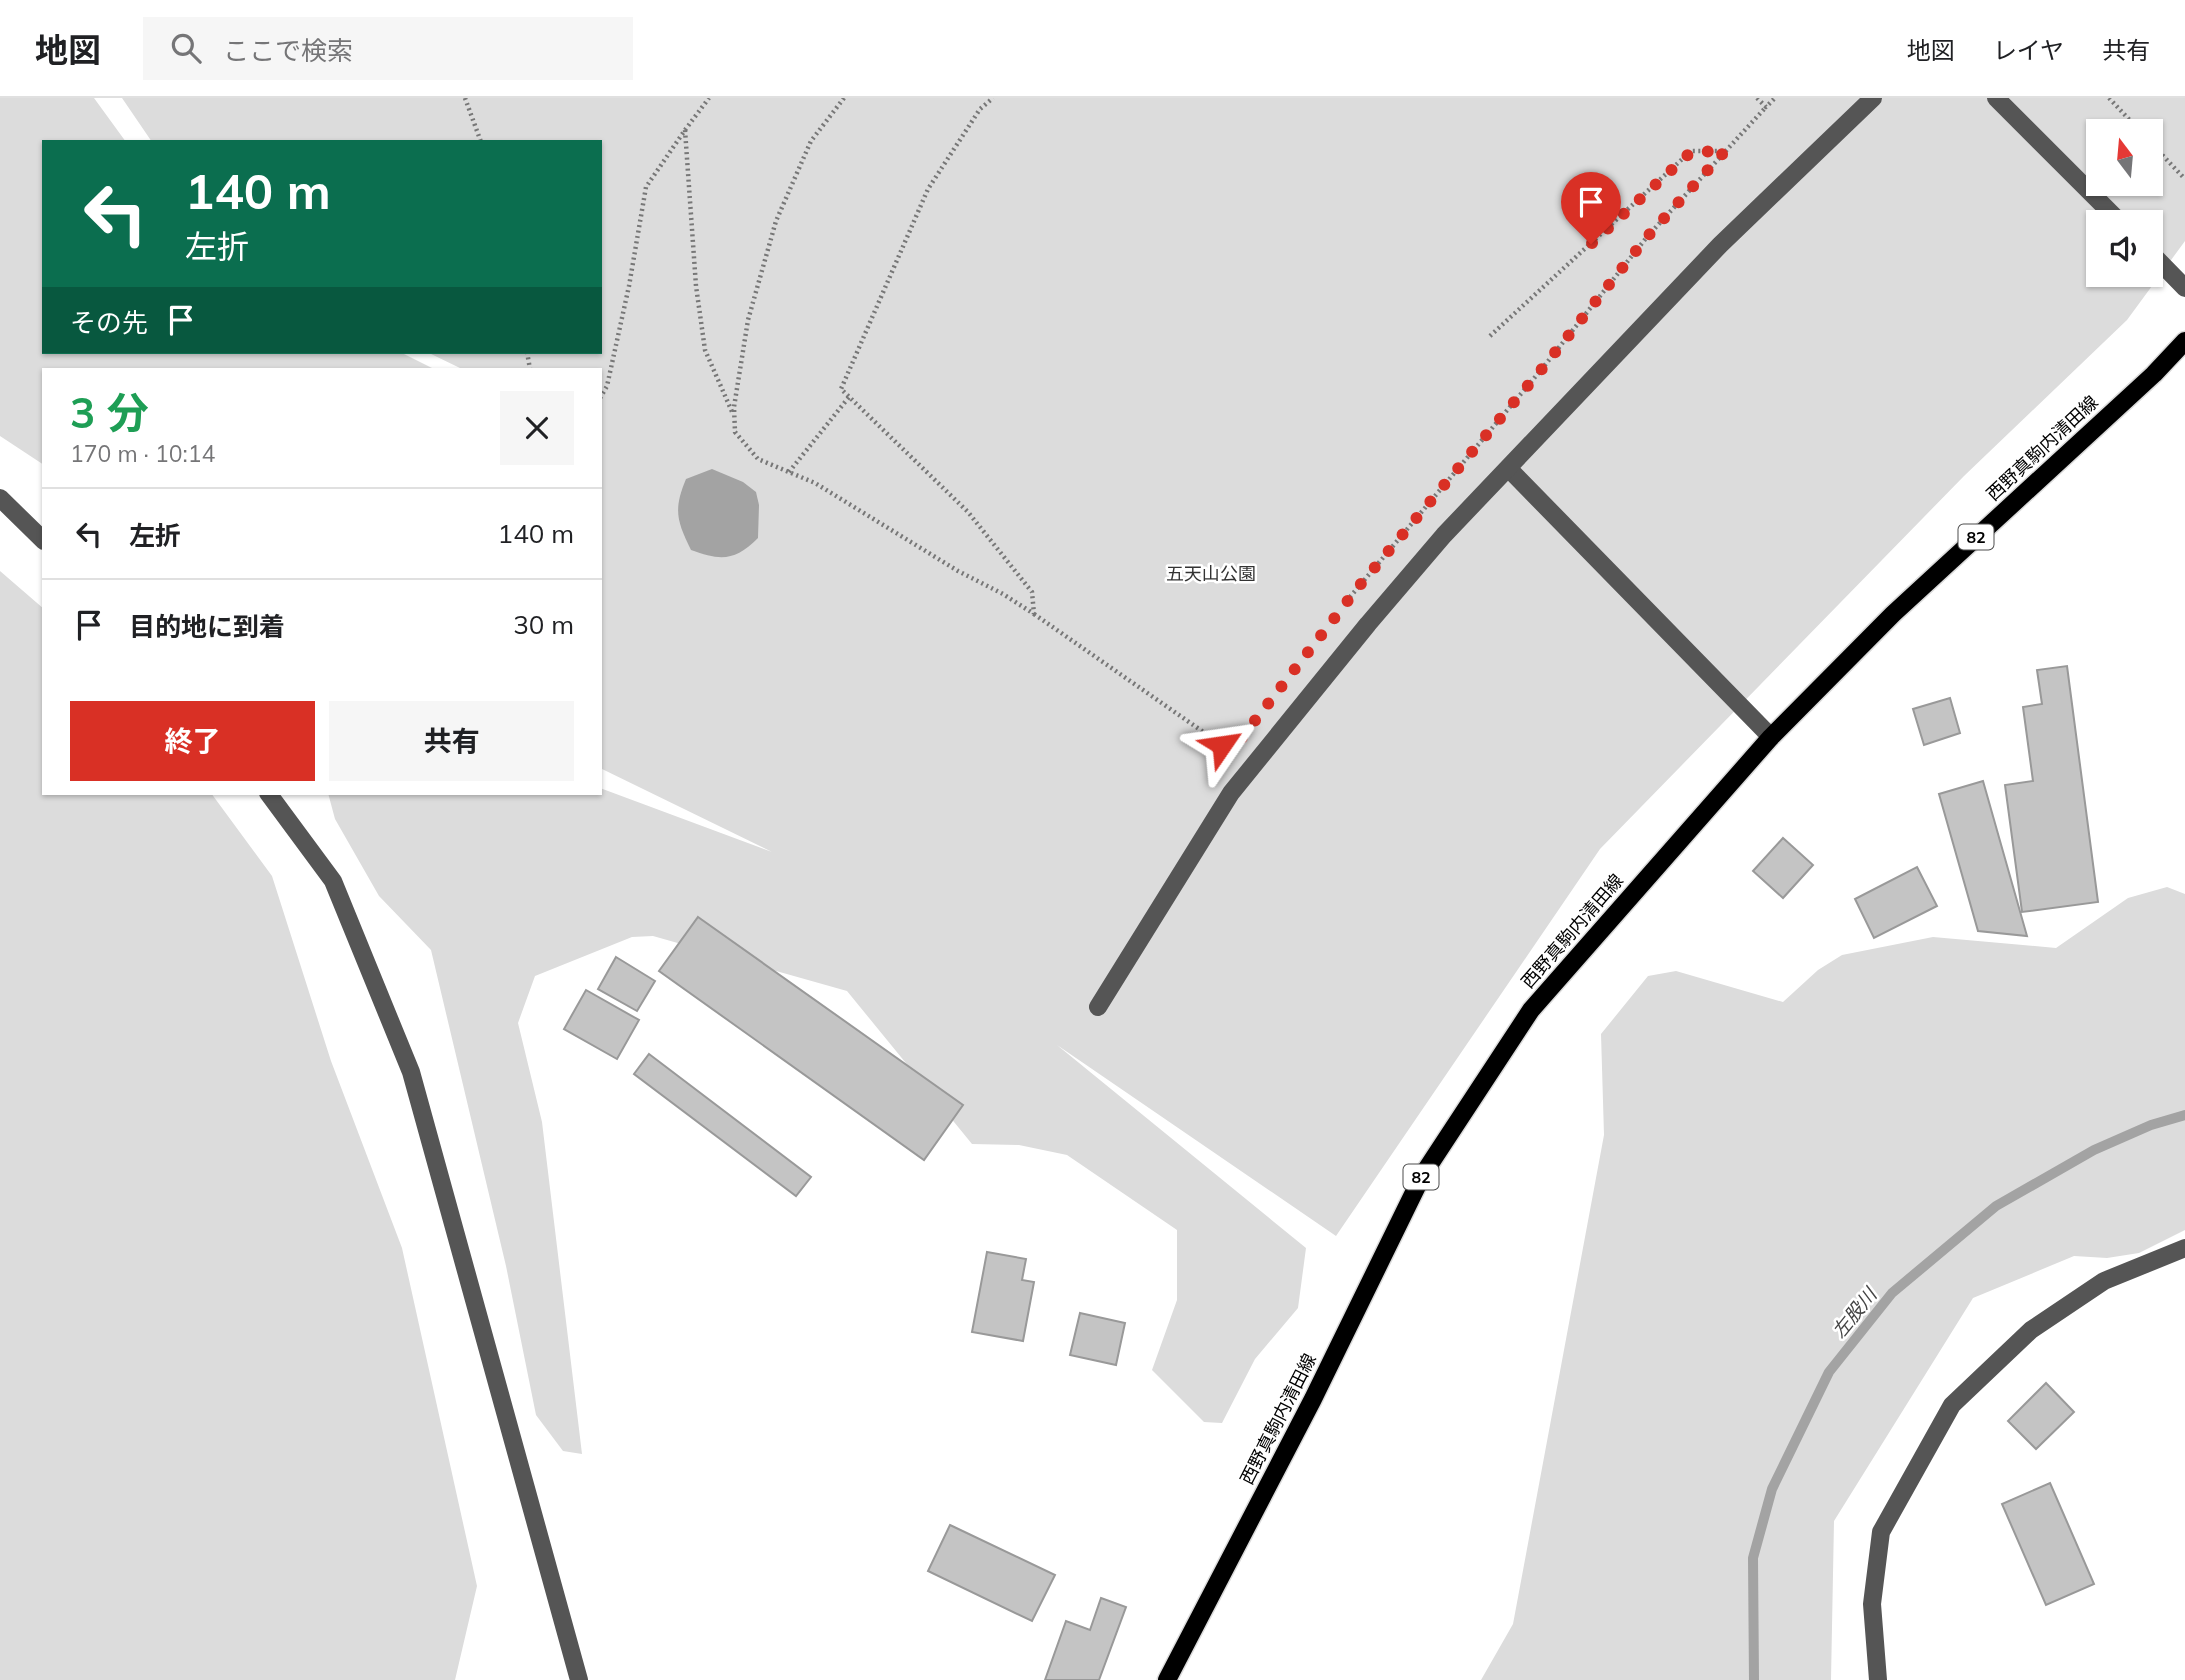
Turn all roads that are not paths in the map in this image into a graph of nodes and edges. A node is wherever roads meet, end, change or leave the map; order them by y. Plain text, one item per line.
1 (1874, 98) edge
2 (1996, 98) edge
3 (2108, 210) edge
4 (2163, 266) edge
5 (2185, 288) edge
6 (2185, 341) edge
7 (1509, 469) junction
8 (0, 498) edge
9 (42, 539) edge
10 (1771, 737) junction
11 (269, 795) edge
12 (1098, 1007) dead end
13 (2185, 1248) edge
14 (579, 1680) edge
15 (1167, 1680) edge
16 (1878, 1680) edge

1 - 7 street
2 - 3 street
4 - 5 street
6 - 10 main road, 西野真駒内清田線 / 82
7 - 10 street
7 - 12 street
8 - 9 street
10 - 15 main road, 西野真駒内清田線 / 82
11 - 14 street
13 - 16 street

